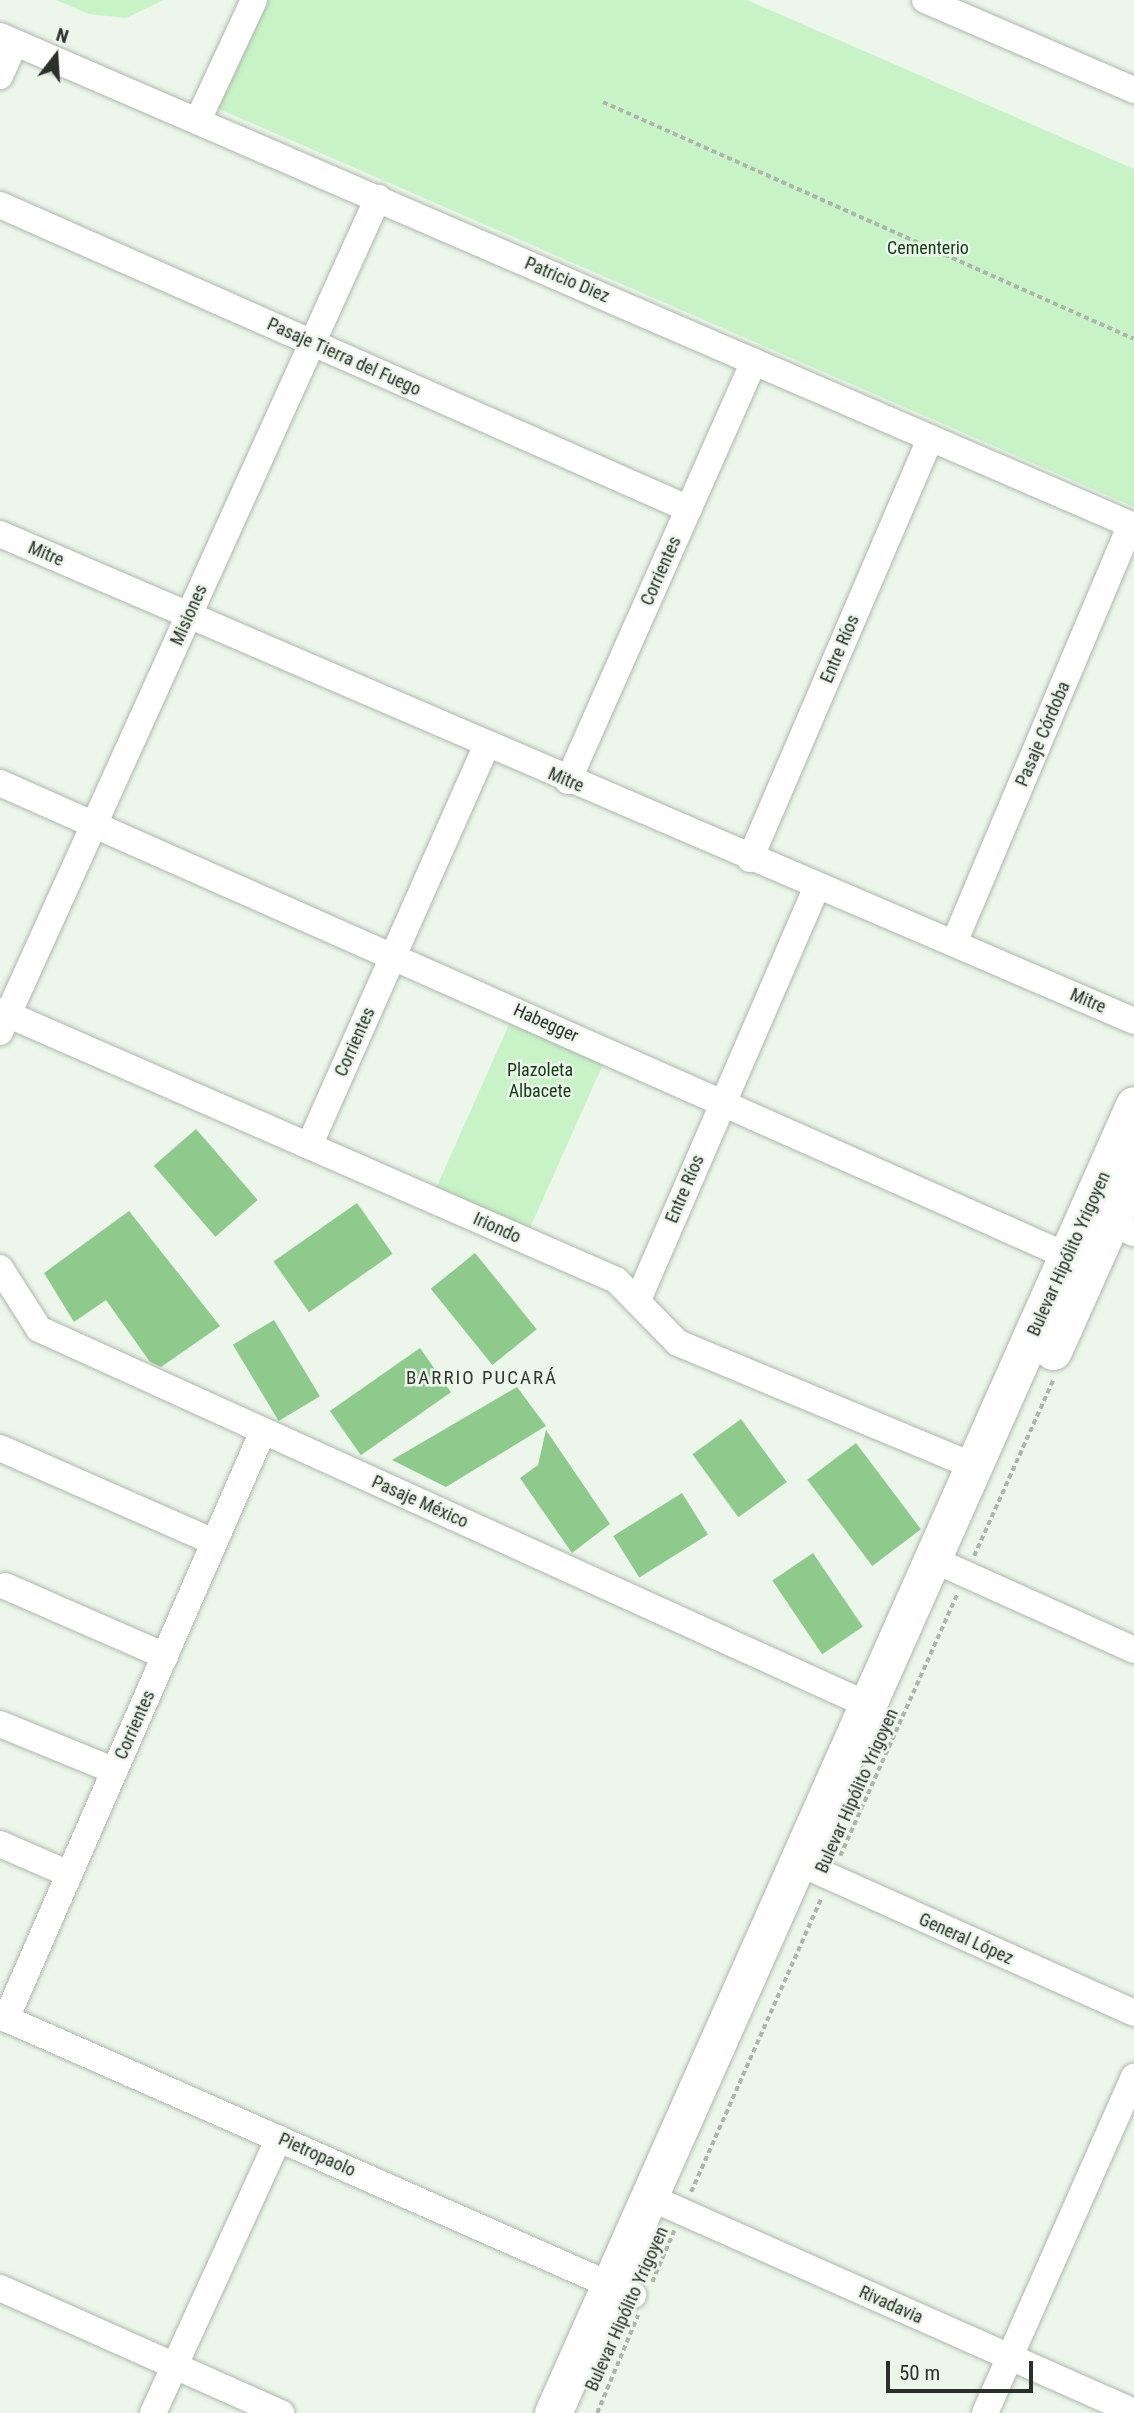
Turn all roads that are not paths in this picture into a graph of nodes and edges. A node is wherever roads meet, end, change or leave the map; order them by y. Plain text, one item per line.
1 (254, 0) edge
2 (925, 0) edge
3 (971, 9) edge
4 (7, 39) edge
5 (0, 76) edge
6 (1134, 90) edge
7 (199, 118) junction
8 (378, 198) junction
9 (0, 205) edge
10 (313, 344) junction
11 (754, 361) junction
12 (930, 439) junction
13 (689, 509) junction
14 (1133, 526) edge
15 (0, 534) edge
16 (189, 616) junction
17 (487, 746) junction
18 (568, 781) junction
19 (0, 783) edge
20 (94, 824) junction
21 (750, 859) junction
22 (817, 886) junction
23 (954, 943) junction
24 (393, 956) junction
25 (3, 1019) edge
26 (1134, 1021) edge
27 (722, 1103) junction
28 (1134, 1105) edge
29 (309, 1146) junction
30 (1134, 1170) edge
31 (1122, 1227) edge
32 (1079, 1261) junction
33 (0, 1268) edge
34 (638, 1300) junction
35 (263, 1431) junction
36 (0, 1448) edge
37 (976, 1467) junction
38 (214, 1542) junction
39 (952, 1569) junction
40 (5, 1587) dead end
41 (1134, 1650) edge
42 (165, 1656) junction
43 (868, 1705) junction
44 (0, 1724) edge
45 (115, 1771) junction
46 (0, 1844) edge
47 (817, 1872) junction
48 (69, 1874) junction
49 (1134, 2013) edge
50 (3, 2018) edge
51 (1134, 2077) edge
52 (279, 2138) junction
53 (667, 2206) junction
54 (0, 2288) edge
55 (634, 2292) junction
56 (1010, 2357) junction
57 (175, 2366) junction
58 (1134, 2412) edge
59 (153, 2413) edge
60 (281, 2413) edge
61 (553, 2413) edge
62 (581, 2413) edge
63 (985, 2413) edge

1 - 7 street
2 - 3 street
3 - 6 street
4 - 5 street
4 - 7 street, Patricio Diez
7 - 8 street, Patricio Diez
8 - 10 street, Misiones
8 - 11 street, Patricio Diez
9 - 10 street, Pasaje Tierra del Fuego
10 - 13 street, Pasaje Tierra del Fuego
10 - 16 street, Misiones
11 - 12 street, Patricio Diez
11 - 13 street, Corrientes
12 - 14 street, Patricio Diez
12 - 21 street, Entre Ríos
13 - 18 street, Corrientes
14 - 23 street, Pasaje Córdoba
15 - 16 street, Mitre
16 - 17 street, Mitre
16 - 20 street, Misiones
17 - 18 street, Mitre
17 - 24 street, Corrientes
18 - 21 street, Mitre
19 - 20 street, Habegger
20 - 24 street, Habegger
20 - 25 street, Misiones
21 - 22 street, Mitre
22 - 23 street, Mitre
22 - 27 street, Entre Ríos
23 - 26 street, Mitre
24 - 27 street, Habegger
24 - 29 street, Corrientes
25 - 29 street, Iriondo
27 - 32 street, Habegger
27 - 34 street, Entre Ríos
28 - 32 highway, Bulevar Hipólito Yrigoyen
29 - 34 street, Iriondo
30 - 31 highway, Bulevar Hipólito Yrigoyen
31 - 32 highway, Bulevar Hipólito Yrigoyen
32 - 37 highway, Bulevar Hipólito Yrigoyen
32 - 39 highway, Bulevar Hipólito Yrigoyen
33 - 35 street, Pasaje México
34 - 37 street, Iriondo
35 - 38 street, Corrientes
35 - 43 street, Pasaje México
36 - 38 street
37 - 39 highway, Bulevar Hipólito Yrigoyen
38 - 42 street, Corrientes
39 - 41 street
39 - 43 highway, Bulevar Hipólito Yrigoyen
39 - 47 highway, Bulevar Hipólito Yrigoyen
40 - 42 street
42 - 45 street, Corrientes
43 - 47 highway, Bulevar Hipólito Yrigoyen
44 - 45 street
45 - 48 street, Corrientes
46 - 48 street
47 - 49 street, General López
47 - 53 highway, Bulevar Hipólito Yrigoyen
48 - 50 street, Corrientes
50 - 52 street, Pietropaolo
51 - 56 street
52 - 55 street, Pietropaolo
52 - 57 street
53 - 55 highway, Bulevar Hipólito Yrigoyen
53 - 56 street, Rivadavia
54 - 57 street
55 - 61 highway
55 - 62 highway, Bulevar Hipólito Yrigoyen
56 - 58 street, Rivadavia
56 - 63 street
57 - 59 street
57 - 60 street

